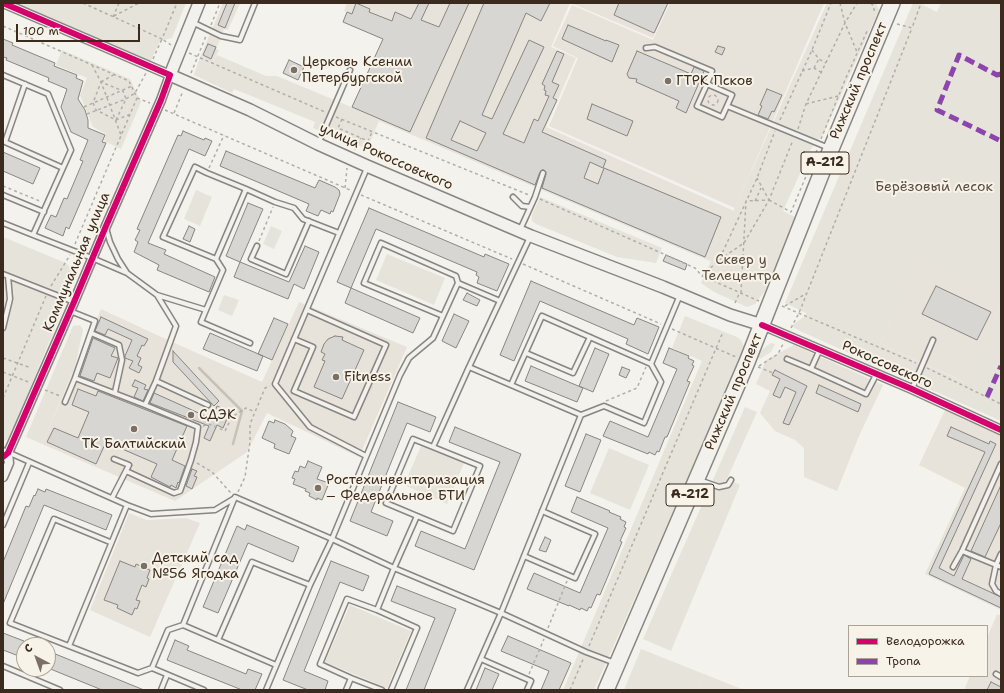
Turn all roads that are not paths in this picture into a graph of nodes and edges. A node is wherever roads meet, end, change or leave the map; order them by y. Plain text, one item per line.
1 (3, 3) edge
2 (199, 3) edge
3 (255, 3) edge
4 (892, 3) edge
5 (191, 22) junction
6 (646, 48) dead end
7 (350, 70) dead end
8 (3, 75) edge
9 (170, 75) junction
10 (25, 84) junction
11 (707, 84) junction
12 (727, 106) junction
13 (318, 144) junction
14 (825, 147) junction
15 (367, 166) junction
16 (63, 168) junction
17 (543, 173) dead end
18 (246, 189) junction
19 (3, 195) edge
20 (513, 197) dead end
21 (530, 207) junction
22 (44, 212) junction
23 (310, 221) junction
24 (3, 223) edge
25 (106, 226) junction
26 (520, 230) junction
27 (338, 233) junction
28 (33, 235) junction
29 (531, 236) junction
30 (257, 246) road end
31 (92, 258) junction
32 (216, 259) junction
33 (127, 273) junction
34 (3, 274) edge
35 (8, 276) junction
36 (458, 283) junction
37 (157, 295) junction
38 (680, 295) junction
39 (500, 301) junction
40 (74, 302) junction
41 (70, 310) junction
42 (206, 310) junction
43 (307, 310) junction
44 (442, 316) junction
45 (762, 325) junction
46 (3, 328) edge
47 (91, 334) junction
48 (590, 337) junction
49 (294, 339) junction
50 (933, 340) dead end
51 (250, 342) dead end
52 (820, 349) junction
53 (526, 353) junction
54 (787, 359) dead end
55 (650, 363) junction
56 (469, 366) junction
57 (811, 369) junction
58 (876, 374) junction
59 (75, 378) junction
60 (156, 381) junction
61 (511, 385) junction
62 (912, 389) junction
63 (115, 392) junction
64 (66, 401) road end
65 (145, 405) junction
66 (208, 406) dead end
67 (581, 416) junction
68 (1001, 430) edge
69 (434, 447) junction
70 (5, 453) edge
71 (366, 456) junction
72 (114, 458) dead end
73 (29, 463) junction
74 (1001, 464) edge
75 (126, 471) junction
76 (3, 477) edge
77 (697, 479) junction
78 (731, 480) dead end
79 (112, 498) junction
80 (236, 498) junction
81 (127, 505) junction
82 (542, 511) junction
83 (417, 516) junction
84 (3, 525) edge
85 (332, 539) junction
86 (110, 542) junction
87 (962, 551) junction
88 (1001, 554) edge
89 (524, 556) junction
90 (999, 566) edge
91 (953, 567) dead end
92 (394, 568) junction
93 (310, 585) junction
94 (1001, 594) edge
95 (376, 610) junction
96 (501, 613) junction
97 (183, 625) junction
98 (218, 640) junction
99 (69, 646) junction
100 (481, 659) junction
101 (617, 664) junction
102 (276, 665) junction
103 (3, 666) edge
104 (152, 668) junction
105 (996, 674) dead end
106 (168, 675) junction
107 (1001, 677) edge
108 (351, 678) junction
109 (57, 689) edge
110 (161, 690) edge
111 (204, 690) edge
112 (266, 690) edge
113 (346, 690) edge
114 (382, 690) edge
115 (391, 690) edge
116 (467, 690) edge
117 (527, 690) edge
118 (606, 690) edge

1 - 9 street, улица Рокоссовского
2 - 5 main road, Коммунальная улица
3 - 5 lane
4 - 14 highway, Рижский проспект / А-212
5 - 9 main road, Коммунальная улица
6 - 11 lane
7 - 13 lane
8 - 10 lane
9 - 13 main road, улица Рокоссовского
9 - 25 street, Коммунальная улица
10 - 16 lane
10 - 16 lane
11 - 12 lane
11 - 12 lane
12 - 14 lane
13 - 15 main road, улица Рокоссовского
14 - 45 highway, Рижский проспект / А-212
15 - 26 main road, улица Рокоссовского
15 - 27 lane
16 - 22 lane
17 - 21 lane
18 - 23 lane
18 - 32 lane
18 - 32 lane
19 - 22 lane
20 - 21 lane
21 - 26 lane
22 - 28 lane
23 - 27 lane
23 - 30 lane
24 - 28 lane
25 - 31 street, Коммунальная улица
25 - 33 lane
26 - 29 main road, улица Рокоссовского
27 - 43 lane
28 - 31 lane
29 - 38 main road, улица Рокоссовского
29 - 39 lane
31 - 33 lane
31 - 40 street, Коммунальная улица
32 - 42 lane
33 - 37 lane
34 - 35 lane
35 - 40 lane
35 - 46 lane
36 - 39 lane
36 - 44 lane
36 - 44 lane
37 - 42 lane
37 - 60 lane
38 - 45 main road, улица Рокоссовского
38 - 55 lane
39 - 56 lane
40 - 41 street, Коммунальная улица
41 - 47 lane
41 - 70 street, Коммунальная улица
42 - 51 lane
43 - 49 lane
43 - 49 lane
44 - 71 lane
45 - 52 street, Рокоссовского
45 - 77 highway, Рижский проспект / А-212
47 - 59 lane
47 - 63 lane
48 - 53 lane
48 - 53 lane
48 - 55 lane
49 - 71 lane
50 - 62 lane
52 - 57 lane
52 - 58 street, Рокоссовского
53 - 61 lane
54 - 57 lane
55 - 67 lane
56 - 61 lane
56 - 69 lane
57 - 58 lane
58 - 62 street, Рокоссовского
59 - 63 lane
59 - 64 lane
60 - 65 lane
60 - 66 lane
61 - 67 lane
62 - 68 street, Рокоссовского
63 - 65 lane
65 - 75 lane
67 - 82 lane
69 - 83 lane
69 - 83 lane
70 - 73 lane
70 - 76 street, Коммунальная улица
71 - 85 lane
72 - 75 lane
73 - 79 lane
73 - 84 lane
74 - 87 lane
75 - 79 lane
77 - 78 lane
77 - 101 highway, Рижский проспект / А-212
79 - 81 lane
80 - 81 lane
80 - 85 lane
80 - 97 lane
81 - 86 lane
82 - 89 lane
82 - 89 lane
83 - 92 lane
85 - 92 lane
85 - 93 lane
86 - 99 lane
86 - 99 lane
87 - 90 lane
87 - 91 lane
88 - 90 lane
89 - 96 lane
90 - 94 lane
92 - 95 lane
92 - 96 lane
93 - 98 lane
93 - 102 lane
95 - 108 lane
95 - 115 lane
96 - 100 lane
96 - 101 lane
97 - 98 lane
97 - 104 lane
98 - 102 lane
99 - 104 lane
100 - 116 lane
100 - 117 lane
101 - 118 highway, Рижский проспект / А-212
102 - 112 lane
103 - 109 lane
104 - 106 lane
105 - 107 lane
106 - 110 lane
106 - 111 lane
108 - 113 lane
108 - 114 lane

